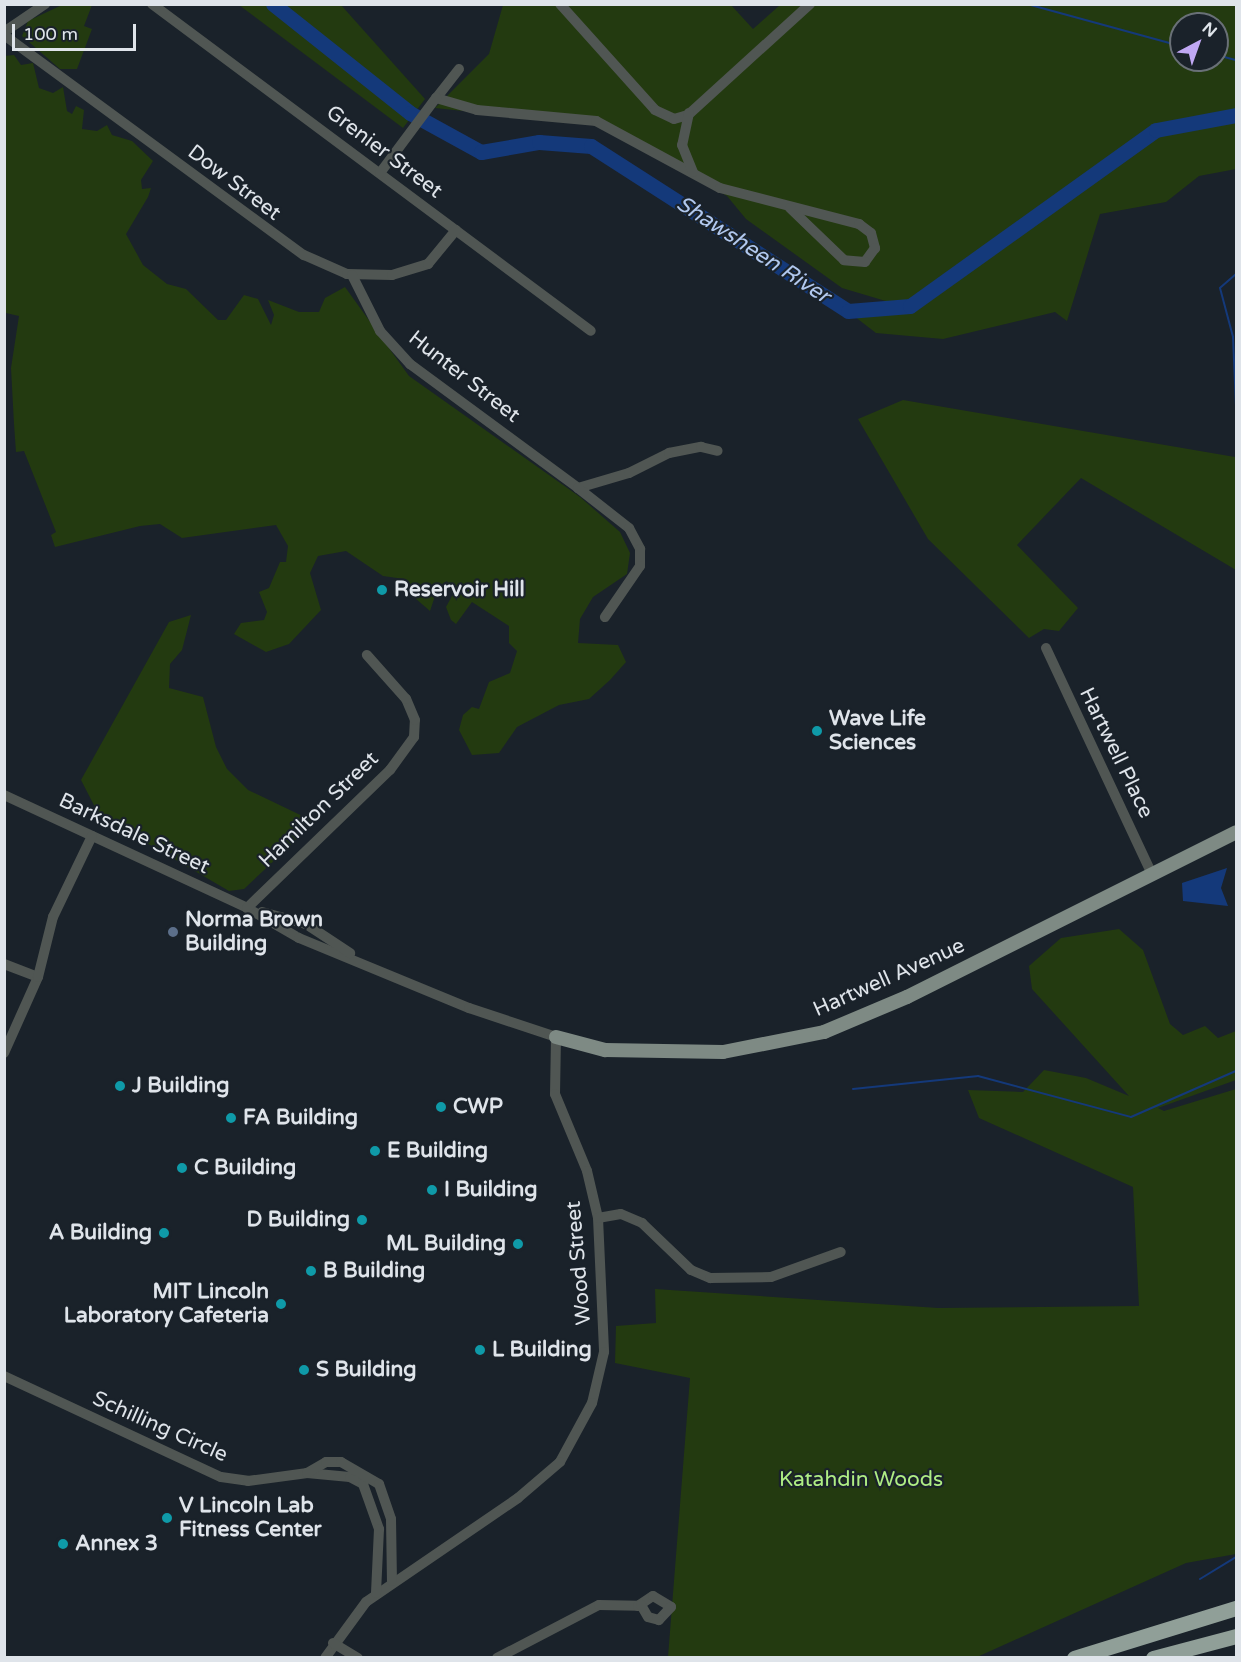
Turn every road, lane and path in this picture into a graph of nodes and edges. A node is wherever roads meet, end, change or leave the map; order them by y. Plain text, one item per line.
1 (45, 4) edge
2 (152, 4) edge
3 (560, 4) edge
4 (810, 4) edge
5 (4, 33) edge
6 (459, 69) dead end
7 (436, 98) junction
8 (689, 113) junction
9 (380, 173) junction
10 (694, 175) junction
11 (789, 208) junction
12 (456, 230) junction
13 (352, 275) junction
14 (591, 332) dead end
15 (718, 451) dead end
16 (578, 488) junction
17 (605, 617) dead end
18 (1046, 648) dead end
19 (368, 655) dead end
20 (4, 795) edge
21 (1236, 832) edge
22 (92, 836) junction
23 (1152, 874) junction
24 (247, 908) junction
25 (306, 924) joint
26 (299, 938) joint
27 (365, 963) junction
28 (4, 964) edge
29 (38, 977) junction
30 (556, 1037) junction
31 (4, 1053) edge
32 (598, 1218) junction
33 (841, 1252) dead end
34 (4, 1376) edge
35 (307, 1473) junction
36 (392, 1581) junction
37 (376, 1593) junction
38 (641, 1605) dead end
39 (1236, 1608) edge
40 (1236, 1636) edge
41 (333, 1643) junction
42 (325, 1658) edge
43 (358, 1658) edge
44 (497, 1658) edge
45 (1074, 1658) edge
46 (1153, 1658) edge

1 - 5 street
2 - 9 street, Grenier Street
3 - 8 street
4 - 8 street
5 - 13 street, Dow Street
6 - 7 street
7 - 9 street
7 - 10 street
8 - 10 street
9 - 12 street, Grenier Street
10 - 11 street
11 - 11 street
12 - 13 street, Dow Street
12 - 14 street, Grenier Street
13 - 16 street, Hunter Street
15 - 16 street
16 - 17 street, Hunter Street
18 - 23 street, Hartwell Place
19 - 24 street, Hamilton Street
20 - 22 street, Barksdale Street
21 - 23 main road, Hartwell Avenue
22 - 24 street, Barksdale Street
22 - 29 street
23 - 30 main road, Hartwell Avenue
24 - 25 street, Barksdale Street
24 - 26 street, Barksdale Street
25 - 27 street, Hartwell Avenue
26 - 27 street, Hartwell Avenue
27 - 30 street, Hartwell Avenue
28 - 29 street
29 - 31 street
30 - 32 street, Wood Street
32 - 33 street
32 - 36 street, Wood Street
34 - 35 street, Schilling Circle
35 - 36 street, Schilling Circle
35 - 37 street, Schilling Circle
36 - 37 street, Wood Street
37 - 41 street, Wood Street
38 - 44 street
39 - 45 highway
40 - 46 highway
41 - 42 street, Wood Street
41 - 43 street

